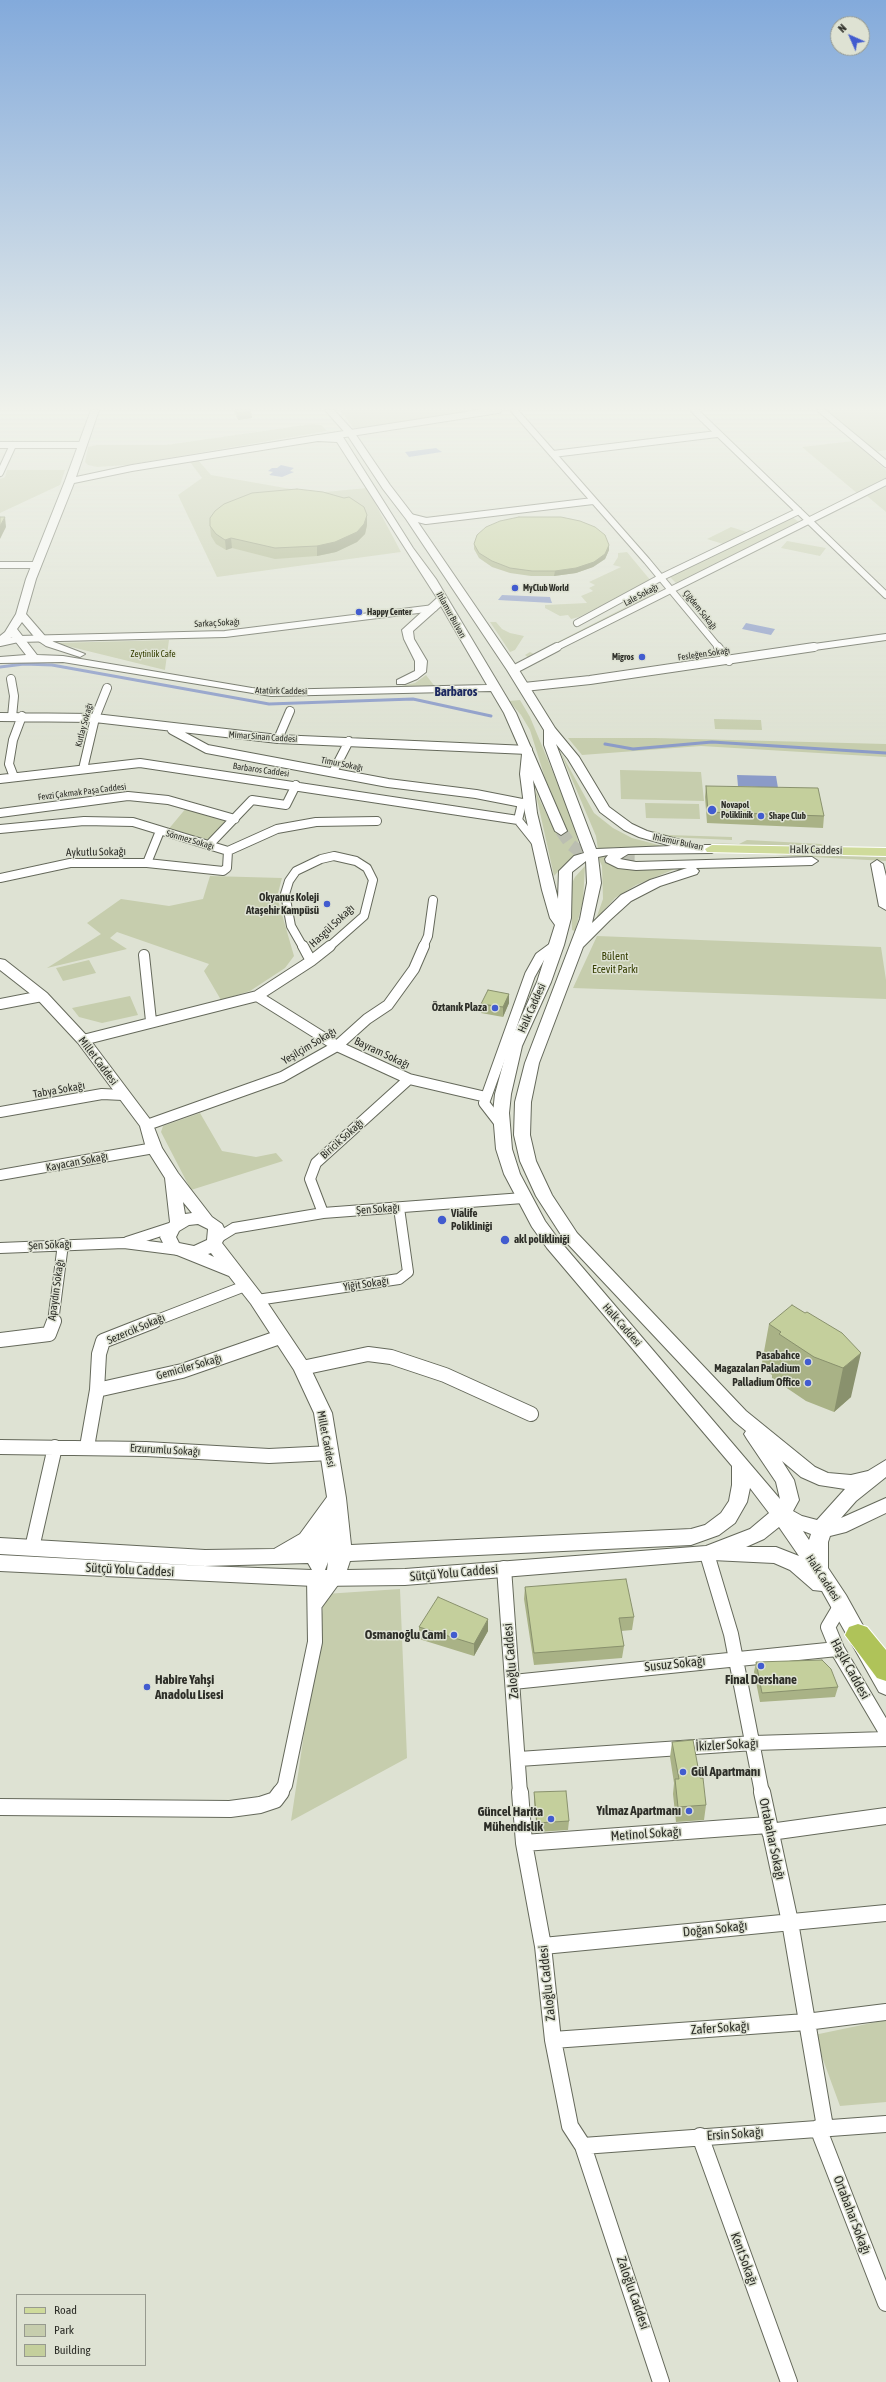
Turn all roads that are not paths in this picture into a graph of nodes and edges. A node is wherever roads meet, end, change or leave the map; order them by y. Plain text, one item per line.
1 (54, 521) edge
2 (392, 521) edge
3 (413, 521) edge
4 (611, 521) edge
5 (778, 521) edge
6 (805, 521) edge
7 (811, 521) edge
8 (0, 565) edge
9 (36, 565) junction
10 (660, 578) junction
11 (670, 590) junction
12 (886, 595) edge
13 (438, 603) junction
14 (21, 614) junction
15 (577, 623) dead end
16 (15, 634) junction
17 (886, 637) edge
18 (41, 638) junction
19 (0, 642) edge
20 (0, 656) edge
21 (32, 656) junction
22 (93, 658) junction
23 (0, 660) edge
24 (729, 661) junction
25 (513, 670) junction
26 (11, 679) dead end
27 (482, 680) junction
28 (401, 682) junction
29 (524, 687) junction
30 (107, 688) dead end
31 (459, 688) junction
32 (495, 688) junction
33 (507, 707) junction
34 (290, 710) dead end
35 (22, 716) junction
36 (0, 717) edge
37 (12, 717) junction
38 (95, 718) junction
39 (164, 726) junction
40 (550, 730) junction
41 (278, 739) junction
42 (349, 741) junction
43 (528, 750) junction
44 (83, 769) junction
45 (333, 772) junction
46 (14, 777) junction
47 (0, 779) edge
48 (296, 785) junction
49 (526, 802) junction
50 (0, 812) edge
51 (235, 819) junction
52 (518, 820) junction
53 (377, 821) dead end
54 (0, 828) edge
55 (160, 831) junction
56 (561, 832) tunnel mouth
57 (538, 845) junction
58 (209, 846) junction
59 (712, 849) junction
60 (228, 851) junction
61 (886, 852) edge
62 (632, 854) junction
63 (590, 855) junction
64 (812, 861) junction
65 (147, 863) junction
66 (730, 863) junction
67 (881, 864) edge
68 (0, 878) edge
69 (433, 900) dead end
70 (886, 906) edge
71 (562, 925) junction
72 (557, 945) junction
73 (578, 947) junction
74 (144, 955) dead end
75 (311, 961) junction
76 (0, 963) edge
77 (42, 996) junction
78 (257, 996) junction
79 (0, 1004) edge
80 (152, 1021) junction
81 (83, 1040) junction
82 (337, 1046) junction
83 (409, 1079) junction
84 (123, 1095) junction
85 (486, 1097) junction
86 (0, 1112) edge
87 (147, 1125) junction
88 (501, 1125) junction
89 (154, 1148) junction
90 (0, 1175) edge
91 (172, 1177) junction
92 (523, 1198) junction
93 (399, 1208) junction
94 (323, 1213) junction
95 (176, 1225) junction
96 (234, 1228) junction
97 (212, 1231) junction
98 (124, 1243) junction
99 (62, 1244) junction
100 (0, 1248) edge
101 (183, 1251) junction
102 (240, 1279) junction
103 (257, 1300) junction
104 (280, 1337) junction
105 (0, 1340) edge
106 (302, 1368) junction
107 (97, 1390) junction
108 (531, 1414) dead end
109 (740, 1416) junction
110 (0, 1447) edge
111 (55, 1447) junction
112 (87, 1447) junction
113 (330, 1453) junction
114 (741, 1464) junction
115 (880, 1472) edge
116 (337, 1498) junction
117 (886, 1505) edge
118 (781, 1514) junction
119 (822, 1530) junction
120 (502, 1545) junction
121 (0, 1546) edge
122 (32, 1548) junction
123 (321, 1554) junction
124 (342, 1554) junction
125 (707, 1554) junction
126 (274, 1558) junction
127 (0, 1563) edge
128 (504, 1568) junction
129 (818, 1569) junction
130 (314, 1578) junction
131 (335, 1578) junction
132 (316, 1603) junction
133 (840, 1603) junction
134 (848, 1642) junction
135 (735, 1657) junction
136 (886, 1670) edge
137 (514, 1682) junction
138 (886, 1686) edge
139 (886, 1732) edge
140 (886, 1739) edge
141 (754, 1743) junction
142 (519, 1759) junction
143 (0, 1807) edge
144 (886, 1816) edge
145 (769, 1828) junction
146 (524, 1843) junction
147 (886, 1913) edge
148 (790, 1922) junction
149 (544, 1946) junction
150 (886, 2012) edge
151 (806, 2022) junction
152 (553, 2040) junction
153 (886, 2124) edge
154 (822, 2128) junction
155 (700, 2136) junction
156 (583, 2146) junction
157 (886, 2303) edge
158 (661, 2382) edge
159 (789, 2382) edge

1 - 9 main road
2 - 13 main road, Ihlamur Bulvarı
3 - 25 main road, Ihlamur Bulvarı
4 - 10 street, Çiğdem Sokağı
5 - 10 street, Lale Sokağı
6 - 11 street, Lale Sokağı
7 - 12 street
8 - 9 street
9 - 14 main road
10 - 11 street, Çiğdem Sokağı
10 - 15 street, Lale Sokağı
11 - 24 street, Çiğdem Sokağı
11 - 25 street, Lale Sokağı
13 - 18 street, Sarkaç Sokağı
13 - 27 main road, Ihlamur Bulvarı
13 - 28 main road
14 - 16 main road
14 - 18 main road
16 - 18 street, Sarkaç Sokağı
16 - 19 main road
16 - 21 main road
17 - 24 street, Fesleğen Sokağı
18 - 22 main road
20 - 21 main road, Atatürk Caddesi
21 - 22 main road, Atatürk Caddesi
21 - 23 main road, Atatürk Caddesi
21 - 31 main road, Atatürk Caddesi
22 - 28 main road, Atatürk Caddesi
24 - 29 street, Fesleğen Sokağı
25 - 29 main road, Ihlamur Bulvarı
26 - 37 street
27 - 28 main road, Atatürk Caddesi
27 - 32 main road, Atatürk Caddesi
29 - 32 main road, Atatürk Caddesi
29 - 40 main road, Ihlamur Bulvarı
30 - 38 street, Kutlay Sokağı
31 - 32 main road, Atatürk Caddesi
31 - 33 main road
32 - 33 main road
33 - 43 main road
34 - 41 street
35 - 37 street, Mimar Sinan Caddesi
35 - 38 street, Mimar Sinan Caddesi
35 - 46 street
36 - 37 street, Mimar Sinan Caddesi
38 - 39 street, Mimar Sinan Caddesi
38 - 44 street, Kutlay Sokağı
39 - 41 street, Mimar Sinan Caddesi
39 - 45 street, Timur Sokağı
40 - 59 main road, Ihlamur Bulvarı
40 - 63 main road, Ihlamur Bulvarı
41 - 42 street, Mimar Sinan Caddesi
42 - 43 street, Mimar Sinan Caddesi
42 - 45 street
43 - 49 main road
43 - 56 main road
44 - 46 street, Barbaros Caddesi
44 - 48 street, Barbaros Caddesi
45 - 49 street, Timur Sokağı
46 - 47 street, Barbaros Caddesi
48 - 51 street
48 - 52 street, Barbaros Caddesi
49 - 52 street
49 - 57 main road
50 - 51 street, Fevzi Çakmak Paşa Caddesi
51 - 58 street
52 - 57 street
53 - 60 street, Sönmez Sokağı
54 - 55 street, Sönmez Sokağı
55 - 58 street, Sönmez Sokağı
55 - 65 street
57 - 71 main road
58 - 60 street, Sönmez Sokağı
59 - 61 main road, Halk Caddesi
59 - 62 main road, Halk Caddesi
60 - 65 street, Aykutlu Sokağı
62 - 63 main road, Halk Caddesi
62 - 64 main road
62 - 66 main road
63 - 71 main road, Halk Caddesi
63 - 73 main road, Ihlamur Bulvarı
64 - 66 main road
64 - 67 main road
65 - 68 street, Aykutlu Sokağı
66 - 73 main road
67 - 70 main road
69 - 82 street, Yeşilçim Sokağı
71 - 72 main road, Halk Caddesi
72 - 85 street
72 - 88 main road, Halk Caddesi
73 - 109 main road, Halk Caddesi
74 - 80 street
75 - 75 street, Hasgül Sokağı
75 - 78 street, Hasgül Sokağı
76 - 77 main road, Millet Caddesi
77 - 79 street
77 - 81 main road, Millet Caddesi
78 - 80 street, Hasgül Sokağı
78 - 82 street, Bayram Sokağı
80 - 81 street, Hasgül Sokağı
81 - 84 main road, Millet Caddesi
82 - 83 street, Bayram Sokağı
82 - 87 street, Yeşilçim Sokağı
83 - 85 street, Bayram Sokağı
83 - 94 street, Biricik Sokağı
84 - 86 street, Tabya Sokağı
84 - 87 main road, Millet Caddesi
85 - 88 street
87 - 89 main road, Millet Caddesi
88 - 92 main road, Halk Caddesi
89 - 90 street, Kayacan Sokağı
89 - 91 main road, Millet Caddesi
91 - 95 main road
91 - 97 main road, Millet Caddesi
92 - 93 street, Şen Sokağı
92 - 114 main road, Halk Caddesi
93 - 94 street, Şen Sokağı
93 - 103 street, Yiğit Sokağı
94 - 96 street, Şen Sokağı
95 - 97 main road
95 - 98 street, Şen Sokağı
95 - 101 main road
96 - 97 street, Şen Sokağı
96 - 97 street, Şen Sokağı
97 - 101 main road
97 - 102 main road, Millet Caddesi
98 - 99 street, Şen Sokağı
98 - 101 street, Şen Sokağı
99 - 100 street, Şen Sokağı
99 - 105 street, Apaydın Sokağı
101 - 102 main road
102 - 103 main road, Millet Caddesi
102 - 107 street, Sezercik Sokağı
103 - 104 main road, Millet Caddesi
104 - 106 main road, Millet Caddesi
104 - 107 street, Gemiciler Sokağı
106 - 108 street
106 - 113 main road, Millet Caddesi
107 - 112 street, Sezercik Sokağı
109 - 115 main road
109 - 118 main road, Sütçü Yolu Caddesi
110 - 111 street, Erzurumlu Sokağı
111 - 112 street, Erzurumlu Sokağı
111 - 122 street
112 - 113 street, Erzurumlu Sokağı
113 - 116 main road, Millet Caddesi
114 - 118 main road, Halk Caddesi
114 - 120 main road, Sütçü Yolu Caddesi
115 - 119 main road
116 - 123 main road, Millet Caddesi
116 - 124 main road
116 - 126 main road
117 - 119 main road
118 - 119 main road
118 - 125 main road, Sütçü Yolu Caddesi
118 - 129 main road, Halk Caddesi
119 - 129 main road
120 - 124 main road, Sütçü Yolu Caddesi
120 - 128 main road
121 - 122 main road, Sütçü Yolu Caddesi
122 - 126 main road, Sütçü Yolu Caddesi
123 - 124 main road, Sütçü Yolu Caddesi
123 - 126 main road, Sütçü Yolu Caddesi
123 - 130 main road, Millet Caddesi
124 - 131 main road
125 - 128 main road, Sütçü Yolu Caddesi
125 - 133 main road
125 - 135 street, Ortabahar Sokağı
127 - 130 main road, Sütçü Yolu Caddesi
128 - 131 main road, Sütçü Yolu Caddesi
128 - 137 street, Zaloğlu Caddesi
129 - 133 main road, Halk Caddesi
130 - 131 main road, Sütçü Yolu Caddesi
130 - 132 street
131 - 132 street
132 - 143 street
133 - 134 main road, Halk Caddesi
134 - 135 street, Susuz Sokağı
134 - 136 highway
134 - 138 main road, Halk Caddesi
134 - 139 street, Haşlk Caddesi
135 - 137 street, Susuz Sokağı
135 - 141 street, Ortabahar Sokağı
137 - 142 street, Zaloğlu Caddesi
140 - 141 street, İkizler Sokağı
141 - 142 street, İkizler Sokağı
141 - 145 street, Ortabahar Sokağı
142 - 146 street, Zaloğlu Caddesi
144 - 145 street, Metinol Sokağı
145 - 146 street, Metinol Sokağı
145 - 148 street, Ortabahar Sokağı
146 - 149 street, Zaloğlu Caddesi
147 - 148 street, Doğan Sokağı
148 - 149 street, Doğan Sokağı
148 - 151 street, Ortabahar Sokağı
149 - 152 street, Zaloğlu Caddesi
150 - 151 street, Zafer Sokağı
151 - 152 street, Zafer Sokağı
151 - 154 street, Ortabahar Sokağı
152 - 156 street, Zaloğlu Caddesi
153 - 154 street, Ersin Sokağı
154 - 155 street, Ersin Sokağı
154 - 157 street, Ortabahar Sokağı
155 - 156 street, Ersin Sokağı
155 - 159 street, Kent Sokağı
156 - 158 street, Zaloğlu Caddesi

